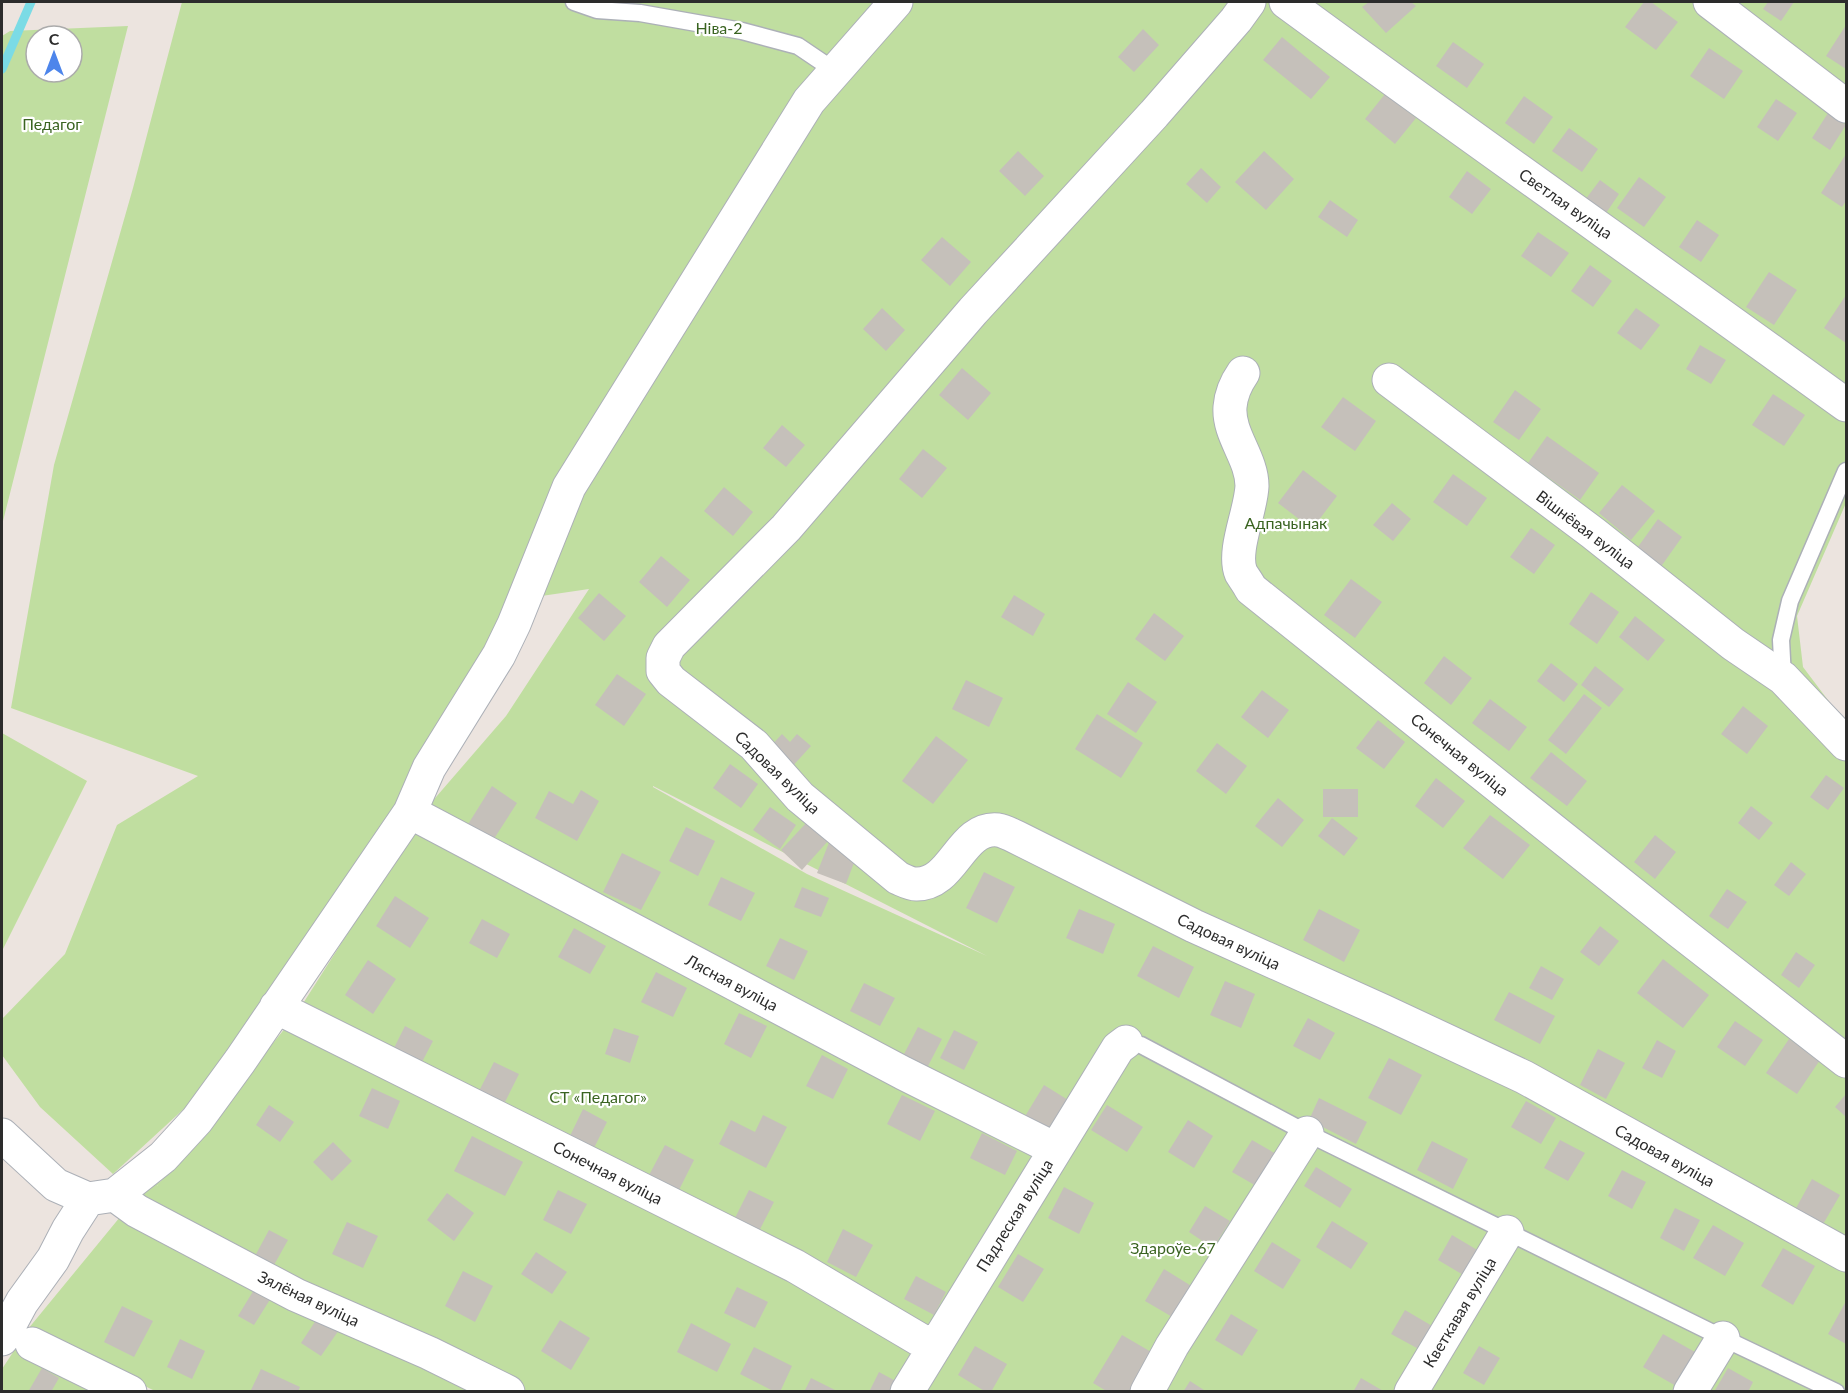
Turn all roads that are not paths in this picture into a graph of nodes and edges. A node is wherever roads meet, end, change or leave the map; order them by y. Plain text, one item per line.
1 (574, 2) edge
2 (896, 2) edge
3 (1249, 2) edge
4 (1286, 2) edge
5 (1710, 2) edge
6 (835, 71) junction
7 (1846, 106) edge
8 (1243, 373) dead end
9 (1389, 380) dead end
10 (1846, 405) edge
11 (1846, 471) edge
12 (1783, 678) junction
13 (1846, 744) edge
14 (410, 812) junction
15 (276, 1007) junction
16 (1126, 1042) joint
17 (1846, 1061) edge
18 (1307, 1133) junction
19 (2, 1135) edge
20 (1055, 1149) junction
21 (102, 1197) junction
22 (1507, 1232) junction
23 (1846, 1256) edge
24 (1724, 1338) junction
25 (17, 1341) edge
26 (934, 1348) junction
27 (130, 1392) edge
28 (508, 1392) edge
29 (907, 1392) edge
30 (1147, 1392) edge
31 (1411, 1392) edge
32 (1690, 1392) edge
33 (1836, 1392) edge

1 - 6 lane
2 - 6 street
3 - 23 street, Садовая вуліца
4 - 10 street, Светлая вуліца
5 - 7 street
6 - 14 street
8 - 17 street, Сонечная вуліца
9 - 12 street, Вішнёвая вуліца
11 - 12 lane
12 - 13 street, Вішнёвая вуліца
14 - 15 street
14 - 20 street, Лясная вуліца
15 - 21 street
15 - 26 street, Сонечная вуліца
16 - 18 lane
16 - 20 street, Падлеская вуліца
18 - 22 lane
18 - 30 street
19 - 21 street, Зялёная вуліца
20 - 26 street, Падлеская вуліца
21 - 25 street
21 - 28 street, Зялёная вуліца
22 - 24 lane
22 - 31 street, Кветкавая вуліца
24 - 32 street
24 - 33 lane
25 - 27 street
26 - 29 street, Падлеская вуліца

